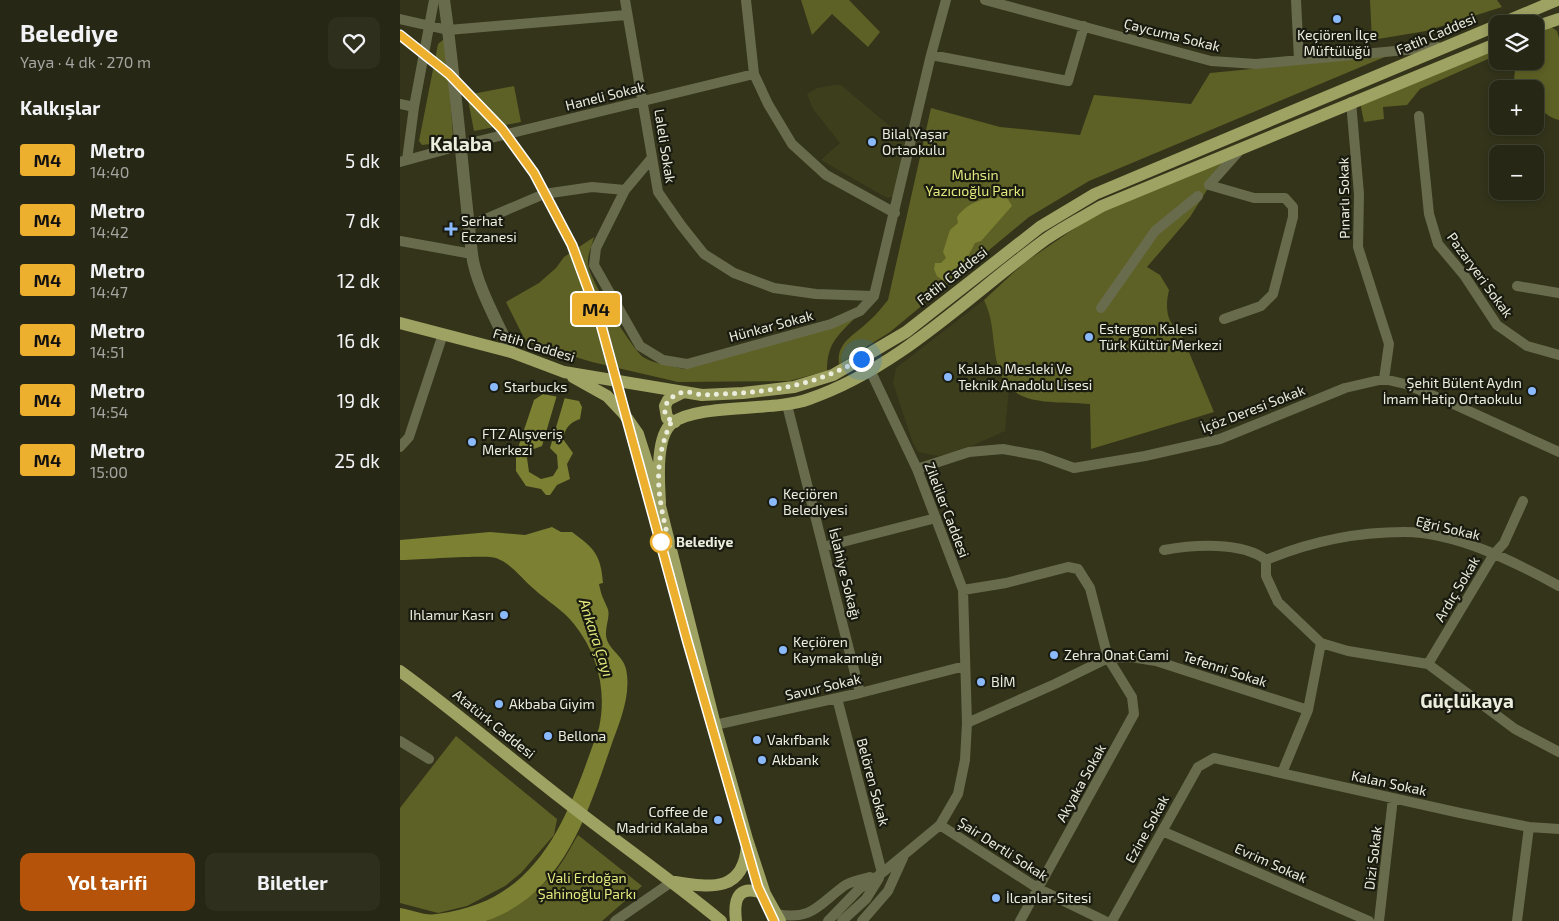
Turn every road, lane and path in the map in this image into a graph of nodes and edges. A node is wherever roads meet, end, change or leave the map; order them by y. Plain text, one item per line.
1 (434, 0) edge
2 (444, 0) edge
3 (625, 0) edge
4 (746, 0) edge
5 (946, 0) edge
6 (985, 0) edge
7 (1296, 0) edge
8 (1557, 0) edge
9 (626, 15) junction
10 (1521, 15) edge
11 (400, 19) edge
12 (1559, 19) edge
13 (1544, 24) edge
14 (428, 26) junction
15 (1084, 26) junction
16 (1489, 28) edge
17 (448, 30) junction
18 (1447, 46) junction
19 (1489, 46) edge
20 (931, 55) junction
21 (1299, 60) junction
22 (754, 74) junction
23 (644, 100) junction
24 (1351, 102) junction
25 (400, 104) edge
26 (414, 107) junction
27 (1419, 116) dead end
28 (462, 145) junction
29 (1243, 147) junction
30 (651, 159) junction
31 (403, 161) edge
32 (625, 190) junction
33 (1198, 196) dead end
34 (896, 213) junction
35 (469, 226) junction
36 (400, 241) edge
37 (472, 254) junction
38 (1517, 286) dead end
39 (1559, 293) edge
40 (874, 296) junction
41 (1101, 308) dead end
42 (1224, 319) dead end
43 (400, 323) edge
44 (443, 334) junction
45 (511, 352) junction
46 (1559, 354) edge
47 (564, 372) junction
48 (871, 372) junction
49 (1384, 379) junction
50 (684, 392) junction
51 (787, 405) junction
52 (674, 422) junction
53 (400, 446) edge
54 (1559, 452) edge
55 (917, 469) junction
56 (1523, 502) dead end
57 (660, 503) junction
58 (936, 518) junction
59 (823, 547) junction
60 (1164, 550) dead end
61 (1494, 554) junction
62 (1266, 560) junction
63 (1559, 586) edge
64 (963, 590) junction
65 (1321, 643) junction
66 (1108, 658) junction
67 (1428, 664) junction
68 (965, 666) junction
69 (400, 671) edge
70 (860, 693) junction
71 (837, 698) junction
72 (1308, 710) junction
73 (967, 723) junction
74 (716, 725) junction
75 (400, 741) edge
76 (1559, 752) edge
77 (1214, 758) joint
78 (429, 759) dead end
79 (1282, 773) junction
80 (1394, 798) junction
81 (940, 825) junction
82 (1529, 827) junction
83 (1559, 829) edge
84 (1162, 831) junction
85 (747, 839) junction
86 (905, 854) junction
87 (882, 873) junction
88 (673, 881) junction
89 (1039, 889) junction
90 (765, 894) junction
91 (778, 917) edge
92 (615, 921) edge
93 (720, 921) edge
94 (736, 921) edge
95 (828, 921) edge
96 (842, 921) edge
97 (862, 921) edge
98 (1020, 921) edge
99 (1105, 921) edge
100 (1112, 921) edge
101 (1369, 921) edge
102 (1379, 921) edge
103 (1517, 921) edge

1 - 14 street
2 - 17 street
3 - 9 street, Laleli Sokak
4 - 22 street
5 - 20 street
6 - 15 street, Çaycuma Sokak
7 - 21 street
8 - 10 main road, Fatih Caddesi
9 - 17 street
9 - 23 street, Laleli Sokak
11 - 14 street
12 - 13 main road
14 - 17 street
14 - 26 street
15 - 20 street
15 - 21 street, Çaycuma Sokak
16 - 18 main road, Fatih Caddesi
17 - 28 street
18 - 21 street, Çaycuma Sokak
18 - 50 main road, Fatih Caddesi
19 - 24 main road
20 - 34 street
22 - 23 street, Haneli Sokak
22 - 34 street
23 - 28 street, Haneli Sokak
23 - 30 street, Laleli Sokak
24 - 29 main road
24 - 49 street, Pınarlı Sokak
25 - 26 street
26 - 31 street
27 - 46 street, Pazaryeri Sokak
28 - 31 street, Haneli Sokak
28 - 35 street
29 - 42 street
29 - 48 main road
30 - 32 street, Hünkar Sokak
30 - 40 street, Laleli Sokak
32 - 35 street
32 - 40 street, Hünkar Sokak
33 - 41 street
34 - 40 street
35 - 37 street
36 - 37 street
37 - 45 street
38 - 39 street
43 - 44 main road, Fatih Caddesi
44 - 45 main road, Fatih Caddesi
44 - 53 street
45 - 47 main road, Fatih Caddesi
47 - 50 main road, Fatih Caddesi
47 - 57 main road
48 - 51 main road
48 - 55 street, Zileliler Caddesi
49 - 54 street, İçöz Deresi Sokak
49 - 55 street, İçöz Deresi Sokak
50 - 52 main road
51 - 52 main road
51 - 59 street, İslahiye Sokağı
52 - 57 main road
55 - 58 street, Zileliler Caddesi
56 - 61 street, Ardıç Sokak
57 - 74 main road
58 - 59 street
58 - 64 street, Zileliler Caddesi
59 - 70 street, İslahiye Sokağı
60 - 62 street
61 - 62 street, Eğri Sokak
61 - 63 street, Eğri Sokak
61 - 67 street, Ardıç Sokak
62 - 65 street
64 - 66 street, Akyaka Sokak
64 - 68 street, Zileliler Caddesi
65 - 67 street
65 - 72 street
66 - 72 street, Tefenni Sokak
66 - 73 street, Tefenni Sokak
66 - 89 street, Akyaka Sokak
67 - 76 street
68 - 70 street, Savur Sokak
68 - 73 street, Zileliler Caddesi
69 - 88 main road, Atatürk Caddesi
70 - 71 street, Savur Sokak
71 - 74 street, Savur Sokak
71 - 87 street, Belören Sokak
72 - 79 street
73 - 81 street, Zileliler Caddesi
74 - 85 main road
75 - 78 street
77 - 79 street, Kalan Sokak
77 - 84 street, Ezine Sokak
79 - 80 street, Kalan Sokak
80 - 82 street, Kalan Sokak
80 - 102 street, Dizi Sokak
81 - 86 street
81 - 89 street, Şair Dertli Sokak
82 - 83 street, Kalan Sokak
82 - 103 street
84 - 100 street, Ezine Sokak
84 - 101 street, Evrim Sokak
85 - 88 main road
85 - 90 main road
86 - 87 street
86 - 97 street
87 - 91 street
87 - 95 street
87 - 96 street
88 - 92 street
88 - 93 main road, Atatürk Caddesi
89 - 98 street, Akyaka Sokak
89 - 99 street, Şair Dertli Sokak
90 - 91 main road
90 - 94 main road

